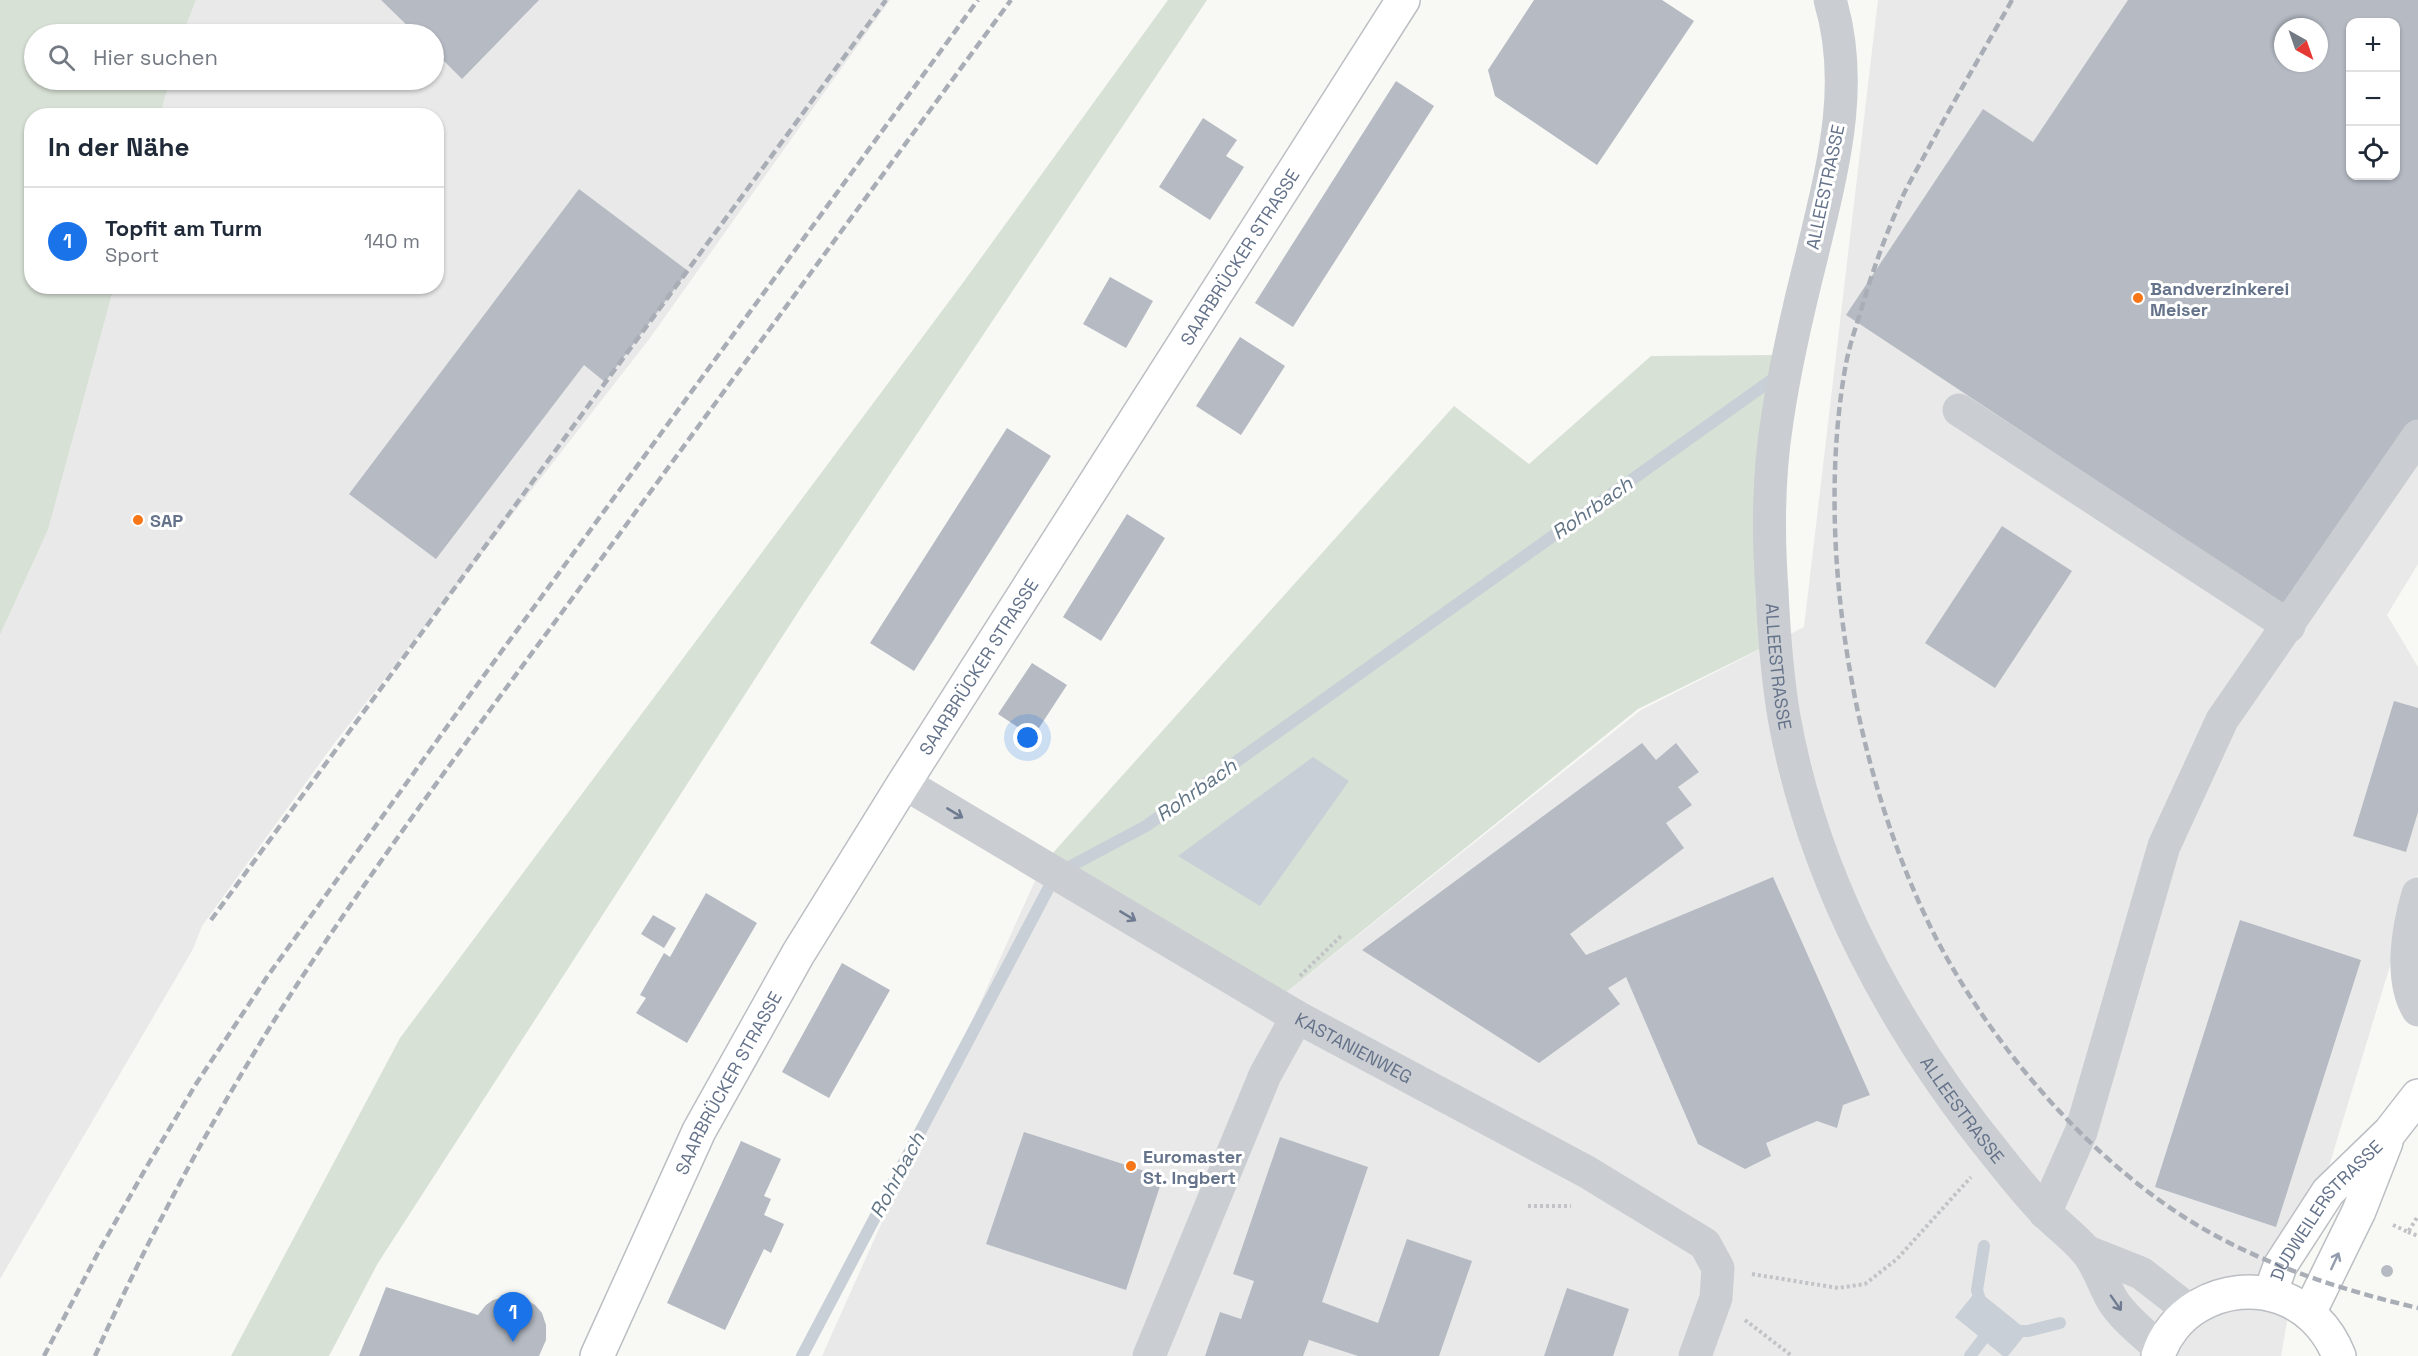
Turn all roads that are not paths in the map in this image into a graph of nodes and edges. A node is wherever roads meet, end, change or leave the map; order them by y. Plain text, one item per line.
1 (1403, 0) edge
2 (1830, 0) edge
3 (1959, 410) dead end
4 (2418, 436) edge
5 (2289, 626) junction
6 (904, 783) junction
7 (2418, 894) edge
8 (1275, 1003) junction
9 (2418, 1010) edge
10 (2418, 1096) edge
11 (2390, 1132) junction
12 (2045, 1213) junction
13 (2088, 1252) junction
14 (2270, 1294) junction
15 (2190, 1311) junction
16 (2309, 1313) junction
17 (2159, 1352) edge
18 (597, 1356) edge
19 (1149, 1356) edge
20 (1695, 1356) edge
21 (2338, 1356) edge

1 - 6 main road, SAARBRÜCKER STRASSE
2 - 12 street, ALLEESTRASSE
3 - 5 street
4 - 5 street
5 - 12 street
6 -> 8 street, KASTANIENWEG
6 - 18 main road, SAARBRÜCKER STRASSE
7 - 9 street
8 - 19 street
8 - 20 street, KASTANIENWEG
10 - 11 main road, DUDWEILERSTRASSE
11 - 14 main road, DUDWEILERSTRASSE
16 -> 11 main road, DUDWEILERSTRASSE
12 - 13 street, ALLEESTRASSE
13 - 15 street, ALLEESTRASSE
13 -> 17 street, ALLEESTRASSE
14 - 15 main road, DUDWEILERSTRASSE
14 - 16 main road, DUDWEILERSTRASSE
15 - 17 main road, DUDWEILERSTRASSE
16 - 21 main road, DUDWEILERSTRASSE

